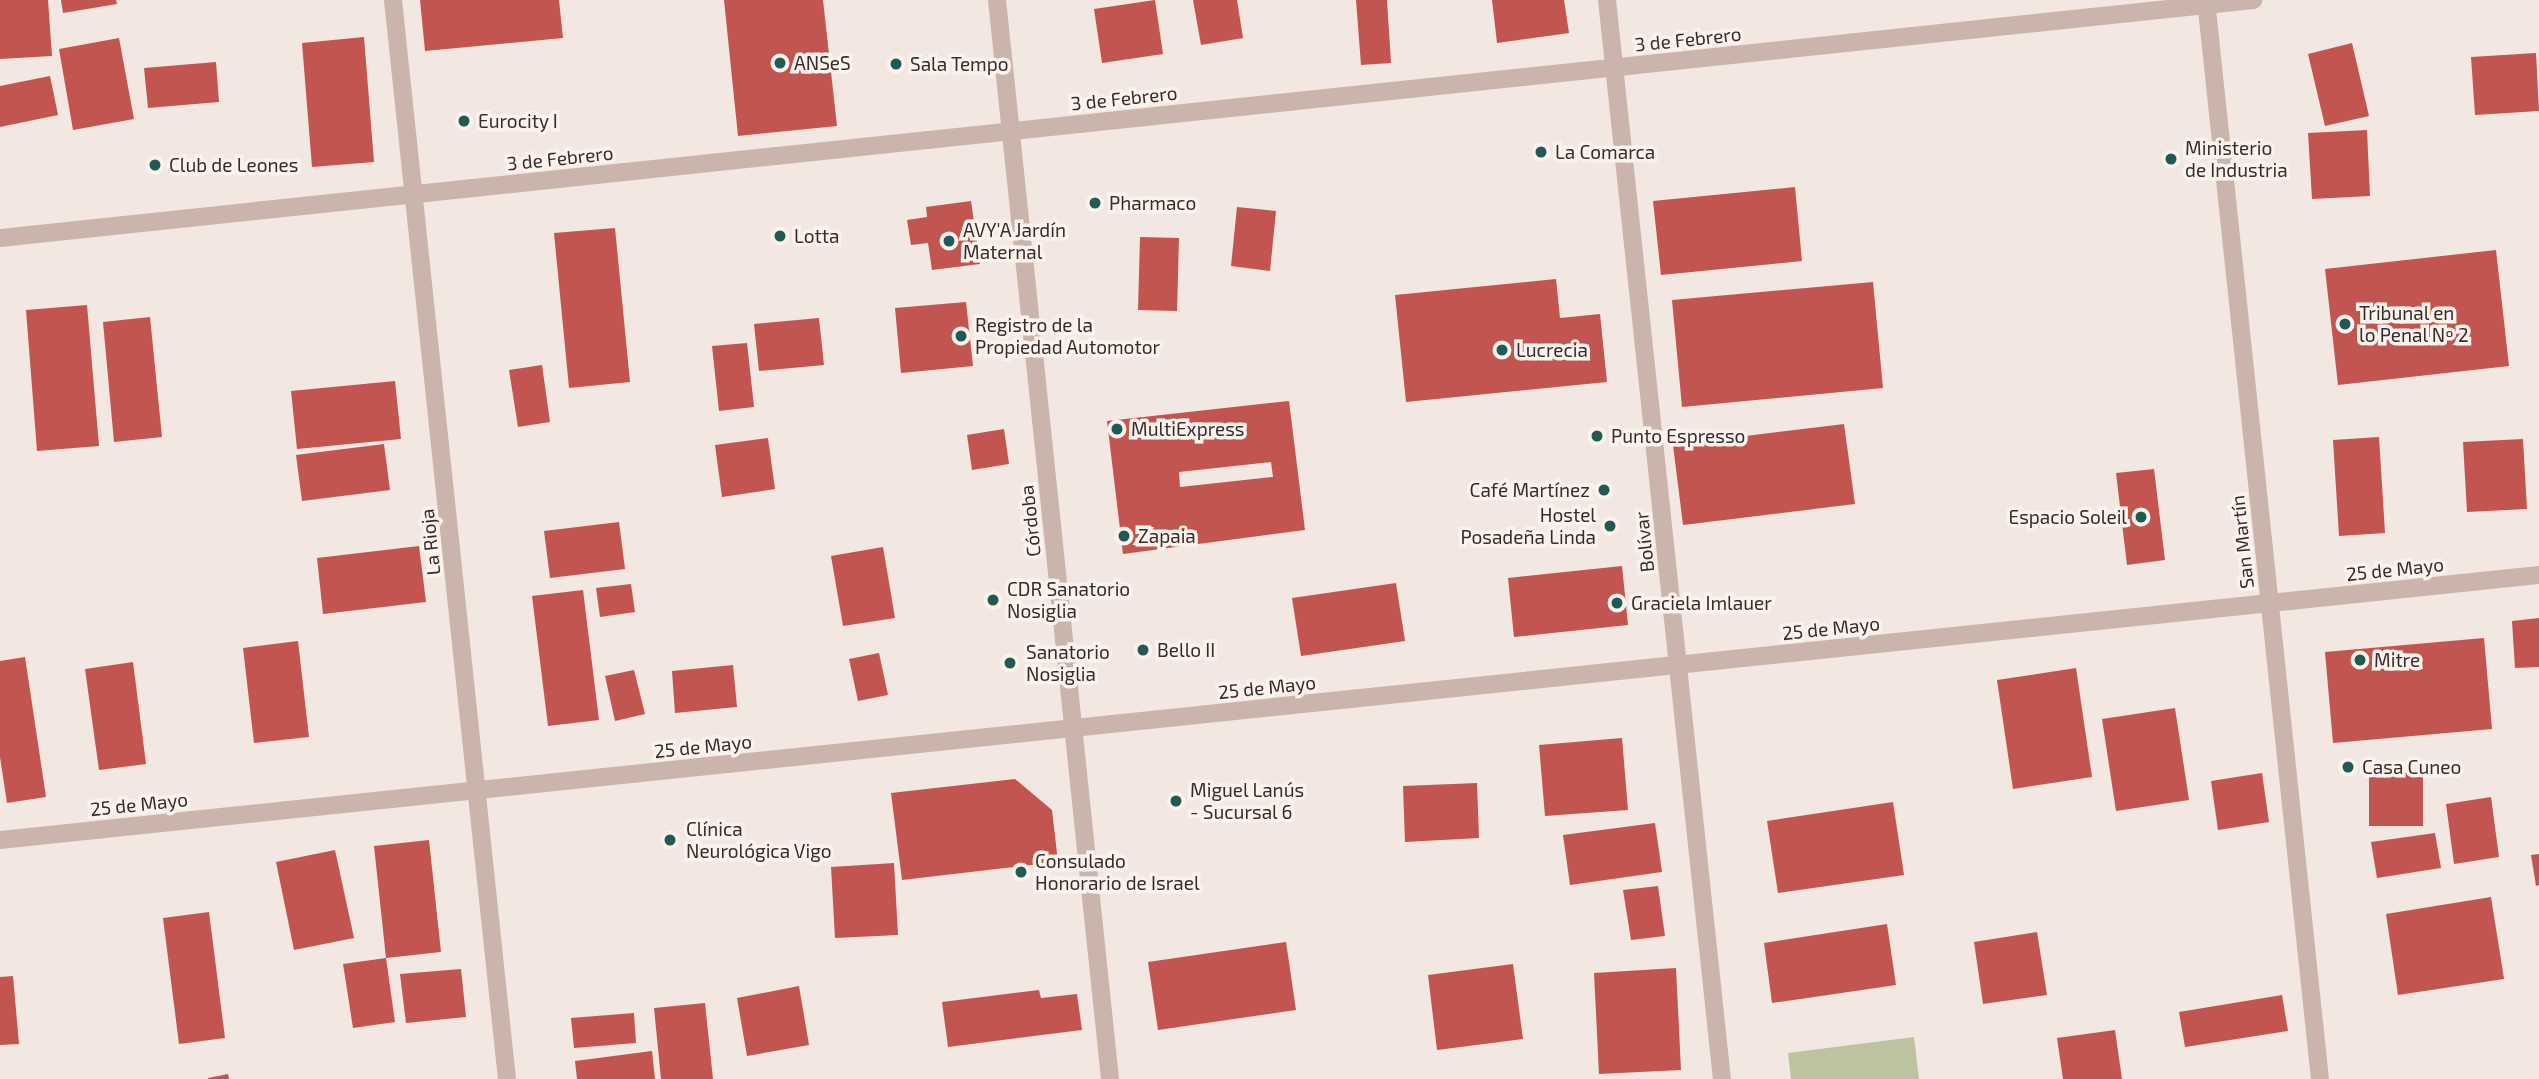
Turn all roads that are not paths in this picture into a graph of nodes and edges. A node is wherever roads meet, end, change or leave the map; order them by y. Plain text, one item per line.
1 (393, 0) edge
2 (997, 0) edge
3 (1607, 0) edge
4 (2253, 0) edge
5 (2206, 2) edge
6 (1615, 68) junction
7 (1010, 132) junction
8 (414, 194) junction
9 (0, 238) edge
10 (2539, 575) edge
11 (2270, 603) junction
12 (1678, 665) junction
13 (1073, 728) junction
14 (477, 790) junction
15 (0, 840) edge
16 (508, 1079) edge
17 (1110, 1079) edge
18 (1722, 1079) edge
19 (2320, 1079) edge

1 - 8 street, La Rioja
2 - 7 street, Córdoba
3 - 6 street, Bolívar
4 - 5 street, 3 de Febrero
5 - 6 street, 3 de Febrero
5 - 11 street, San Martín
6 - 7 street, 3 de Febrero
6 - 12 street, Bolívar
7 - 8 street, 3 de Febrero
7 - 13 street, Córdoba
8 - 9 street, 3 de Febrero
8 - 14 street, La Rioja
10 - 11 street, 25 de Mayo
11 - 12 street, 25 de Mayo
11 - 19 street, San Martín
12 - 13 street, 25 de Mayo
12 - 18 street, Bolívar
13 - 14 street, 25 de Mayo
13 - 17 street, Córdoba
14 - 15 street, 25 de Mayo
14 - 16 street, La Rioja

